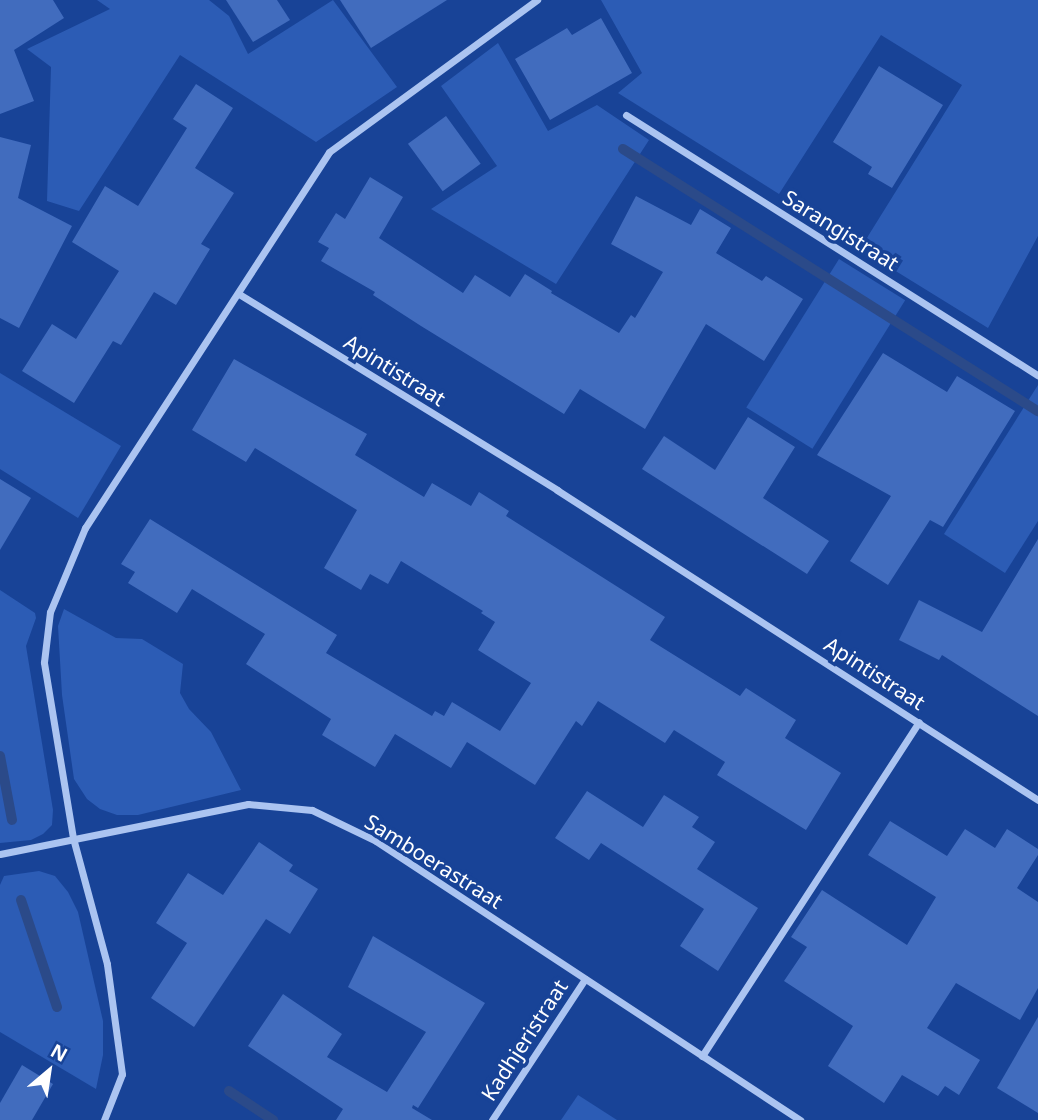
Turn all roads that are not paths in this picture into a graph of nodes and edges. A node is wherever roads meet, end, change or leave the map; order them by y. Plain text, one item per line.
1 (537, 0) edge
2 (626, 115) dead end
3 (239, 294) junction
4 (1038, 375) edge
5 (919, 723) junction
6 (1038, 800) edge
7 (73, 838) junction
8 (0, 854) edge
9 (585, 979) junction
10 (702, 1056) junction
11 (104, 1120) edge
12 (492, 1120) edge
13 (800, 1120) edge

1 - 3 street
2 - 4 street, Sarangistraat
3 - 5 street, Apintistraat
3 - 7 street
5 - 6 street, Apintistraat
5 - 10 street
7 - 8 street, Samboerastraat
7 - 9 street, Samboerastraat
7 - 11 street
9 - 10 street, Samboerastraat
9 - 12 street, Kadhjeristraat
10 - 13 street, Samboerastraat

